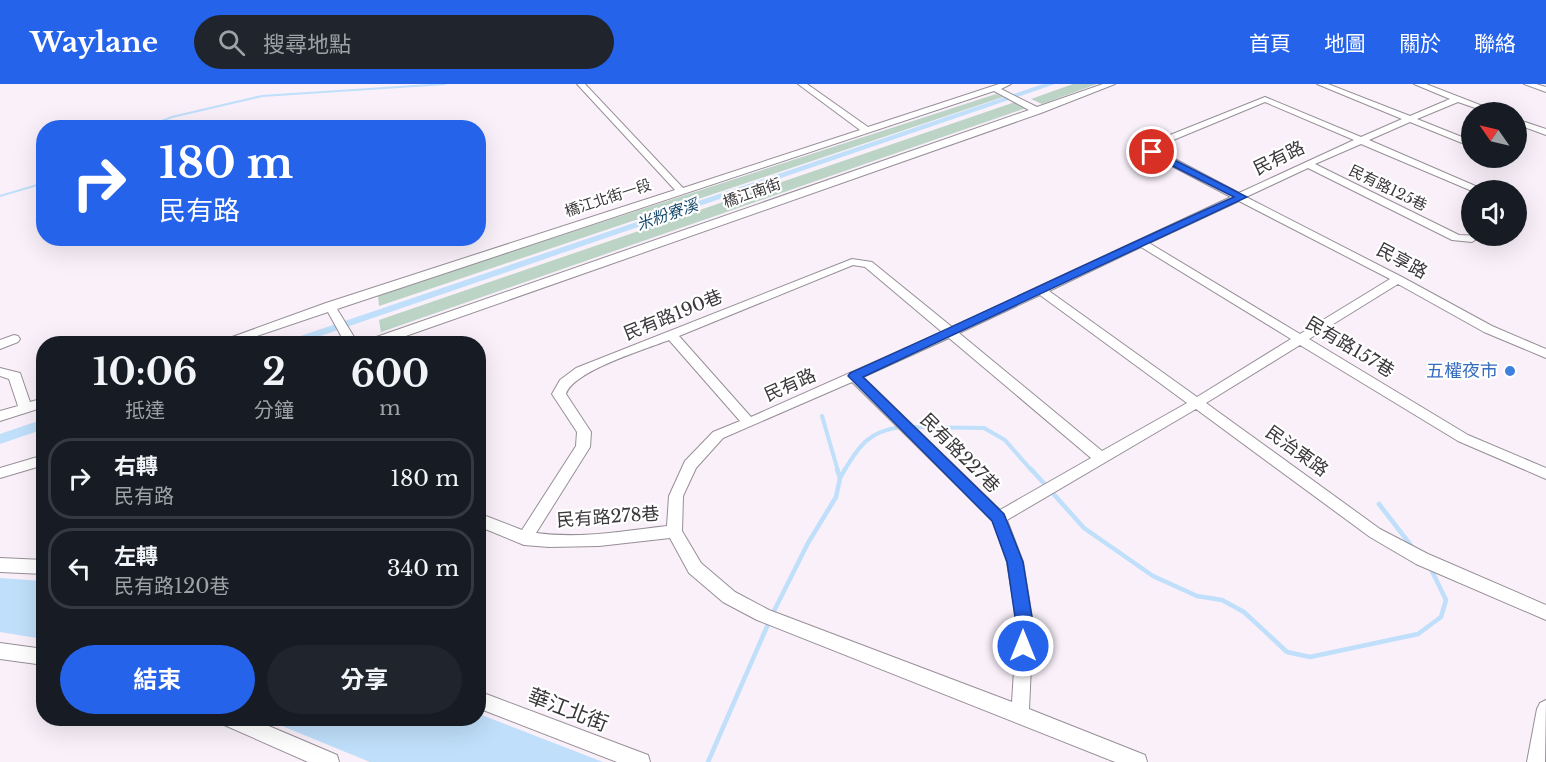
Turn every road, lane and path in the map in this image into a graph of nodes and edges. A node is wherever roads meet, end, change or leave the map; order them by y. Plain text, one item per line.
1 (581, 84) edge
2 (802, 84) edge
3 (1111, 84) edge
4 (1321, 84) edge
5 (1418, 84) edge
6 (1528, 84) edge
7 (1001, 88) edge
8 (1546, 90) edge
9 (1457, 99) junction
10 (1466, 102) edge
11 (1038, 111) junction
12 (1410, 119) junction
13 (1527, 125) edge
14 (866, 130) junction
15 (1546, 132) edge
16 (1362, 140) junction
17 (1461, 140) edge
18 (1308, 164) junction
19 (1461, 183) edge
20 (681, 191) junction
21 (1242, 197) junction
22 (1461, 239) edge
23 (1140, 242) junction
24 (1398, 279) junction
25 (1041, 290) junction
26 (332, 310) junction
27 (952, 332) junction
28 (672, 335) junction
29 (246, 336) edge
30 (351, 336) edge
31 (392, 336) edge
32 (1300, 338) junction
33 (14, 339) dead end
34 (0, 345) edge
35 (1546, 354) edge
36 (0, 372) edge
37 (854, 376) junction
38 (1198, 402) junction
39 (36, 405) edge
40 (25, 408) junction
41 (0, 416) edge
42 (749, 423) junction
43 (1101, 458) junction
44 (36, 462) edge
45 (0, 473) edge
46 (1546, 474) edge
47 (999, 518) junction
48 (486, 522) edge
49 (674, 531) junction
50 (524, 539) junction
51 (0, 565) edge
52 (36, 567) edge
53 (1546, 614) edge
54 (0, 651) edge
55 (36, 656) edge
56 (486, 702) edge
57 (1546, 710) edge
58 (1020, 714) junction
59 (247, 726) edge
60 (330, 762) edge
61 (641, 762) edge
62 (1138, 762) edge
63 (1536, 762) edge

1 - 20 street
2 - 14 street
3 - 11 street, 橋江南街
4 - 12 street
5 - 9 street
6 - 8 street
7 - 11 street
7 - 14 street, 橋江北街一段
9 - 10 street
9 - 12 street, 民有路
11 - 31 street, 橋江南街
12 - 16 street, 民有路
12 - 17 street
13 - 15 street
14 - 20 street, 橋江北街一段
16 - 18 street, 民有路
16 - 19 street
16 - 21 street, 民享路
18 - 21 street, 民有路
18 - 22 street, 民有路125巷
20 - 26 street, 橋江北街一段
21 - 23 street, 民有路
21 - 24 street, 民享路
23 - 25 street, 民有路
23 - 32 street, 民有路157巷
24 - 32 street
24 - 35 street, 民享路
25 - 27 street, 民有路
25 - 38 street, 民治東路
26 - 29 street, 橋江北街一段
26 - 30 street
27 - 28 street, 民有路190巷
27 - 37 street, 民有路
27 - 43 street
28 - 42 street
28 - 50 street, 民有路190巷
32 - 38 street
32 - 46 street, 民有路157巷
33 - 34 street
36 - 40 street
37 - 42 street, 民有路
37 - 47 street, 民有路227巷
38 - 43 street
38 - 53 street, 民治東路
39 - 40 street
40 - 41 street
42 - 49 street, 民有路
43 - 47 street
44 - 45 street
47 - 58 street, 民有路227巷
48 - 50 street, 民有路278巷
49 - 50 street, 民有路278巷
49 - 58 street
51 - 52 street
54 - 55 street
56 - 61 street, 華江北街
57 - 63 street
58 - 62 street
59 - 60 street

